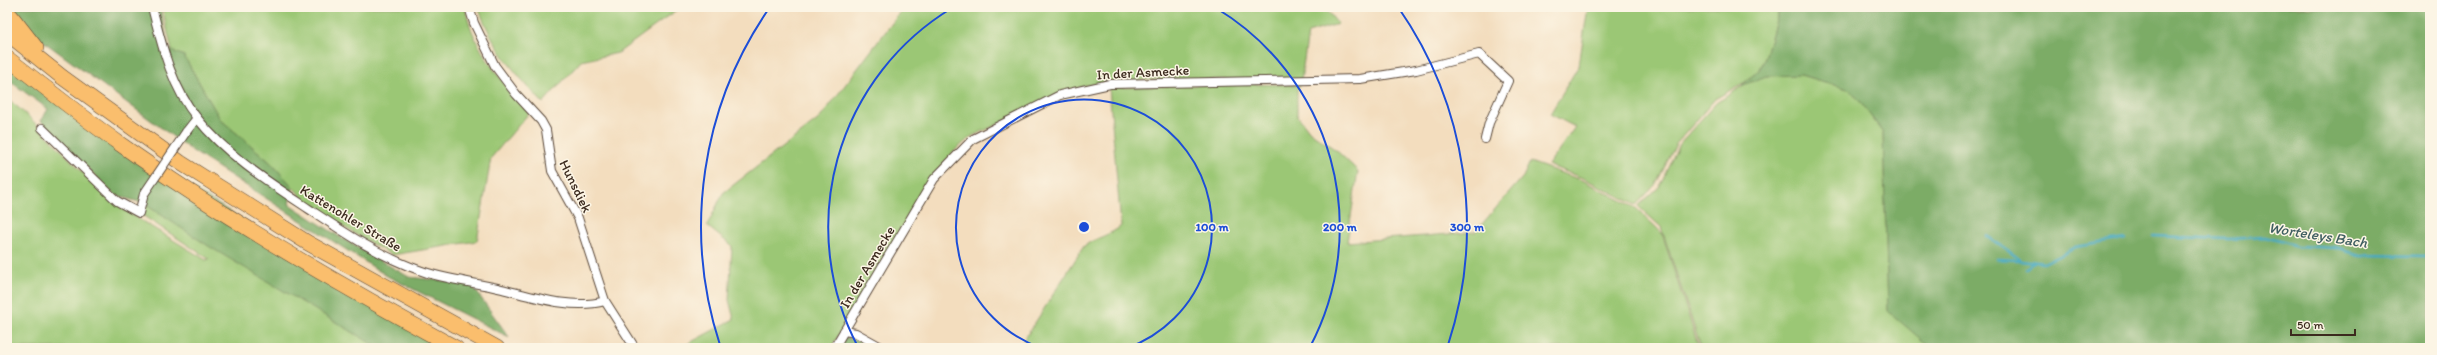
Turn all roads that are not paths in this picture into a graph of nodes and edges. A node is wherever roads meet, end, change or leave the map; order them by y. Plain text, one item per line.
1 (152, 7) edge
2 (469, 7) edge
3 (11, 16) dead end
4 (7, 33) edge
5 (7, 58) edge
6 (62, 77) junction
7 (197, 118) junction
8 (42, 128) dead end
9 (1485, 139) dead end
10 (605, 301) junction
11 (844, 331) junction
12 (456, 348) edge
13 (497, 348) edge
14 (635, 348) edge
15 (834, 348) edge
16 (883, 348) edge

1 - 7 street, Kattenohler Straße
2 - 10 street, Hunsdiek
3 - 6 highway
4 - 6 highway
5 - 12 highway
6 - 13 highway
7 - 8 street, bridge
7 - 10 street, Kattenohler Straße
9 - 11 street, In der Asmecke
10 - 14 street
11 - 15 street, In der Asmecke
11 - 16 street

